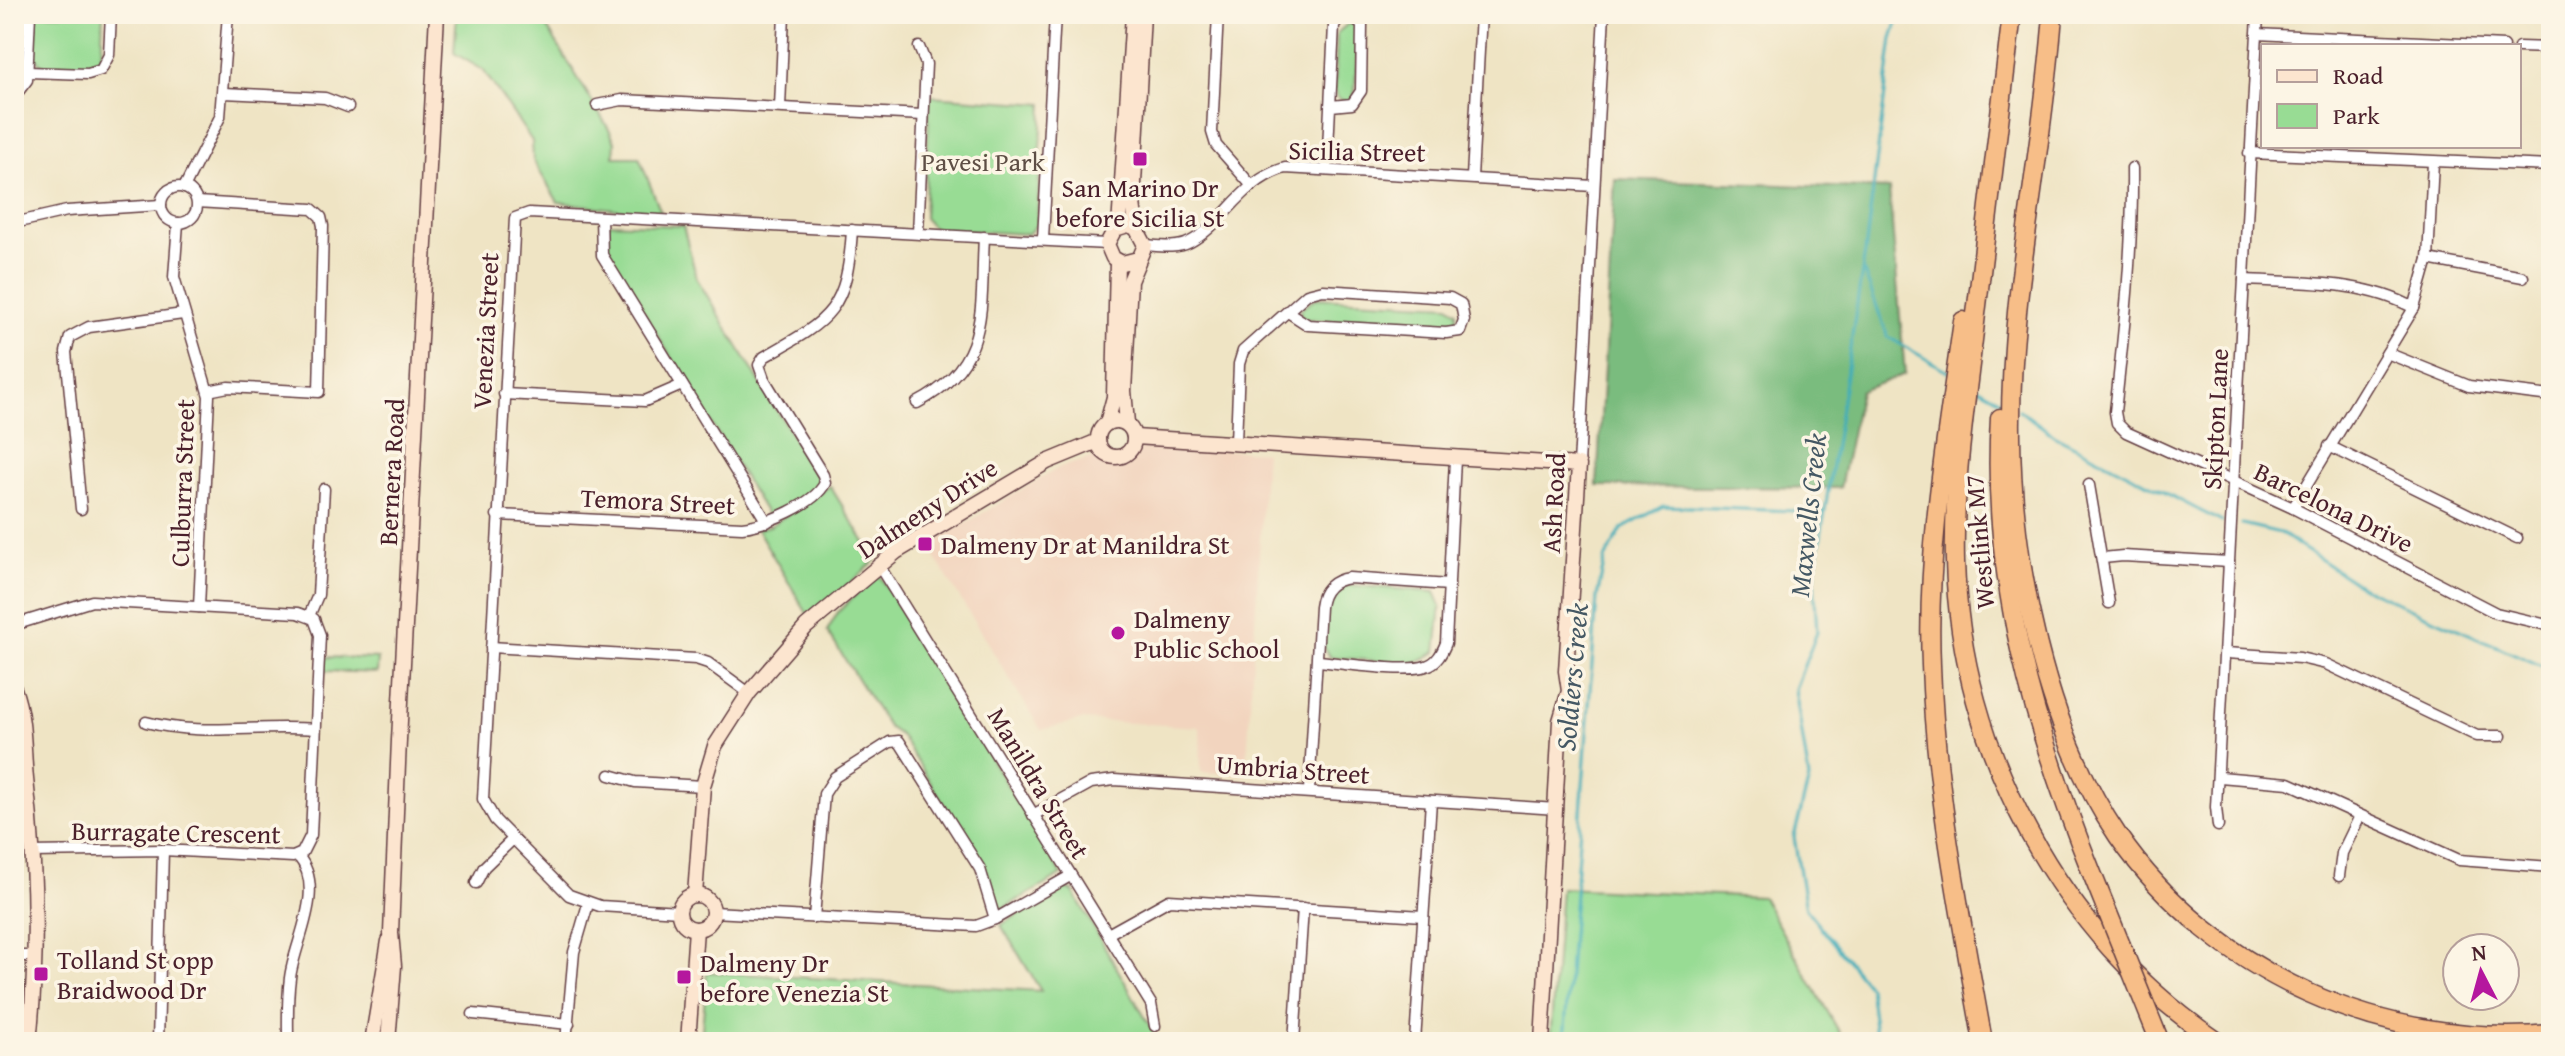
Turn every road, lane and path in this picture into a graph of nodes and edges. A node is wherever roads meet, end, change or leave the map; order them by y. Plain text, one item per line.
1 (30, 14) edge
2 (111, 14) edge
3 (228, 14) edge
4 (437, 14) edge
5 (784, 14) edge
6 (1055, 14) edge
7 (1133, 14) edge
8 (1143, 14) edge
9 (1218, 14) edge
10 (1481, 14) edge
11 (1604, 14) edge
12 (2010, 14) edge
13 (2051, 14) edge
14 (2258, 14) edge
15 (14, 27) edge
16 (29, 28) junction
17 (2257, 34) junction
18 (2463, 44) edge
19 (919, 47) dead end
20 (2521, 47) edge
21 (2551, 48) edge
22 (28, 72) junction
23 (224, 93) junction
24 (14, 97) edge
25 (597, 105) dead end
26 (1331, 106) junction
27 (348, 107) dead end
28 (780, 107) junction
29 (923, 115) junction
30 (2249, 153) junction
31 (2433, 162) junction
32 (2551, 166) edge
33 (2132, 168) dead end
34 (1327, 169) junction
35 (1472, 177) junction
36 (1252, 186) junction
37 (1594, 186) junction
38 (184, 188) junction
39 (197, 202) junction
40 (161, 205) junction
41 (601, 217) junction
42 (14, 223) edge
43 (178, 223) junction
44 (1119, 227) junction
45 (1136, 228) junction
46 (852, 230) junction
47 (918, 233) junction
48 (984, 237) junction
49 (1043, 239) junction
50 (1107, 244) junction
51 (1145, 245) junction
52 (1138, 259) junction
53 (2428, 259) junction
54 (1117, 261) junction
55 (2523, 277) dead end
56 (2244, 280) junction
57 (2414, 308) junction
58 (1288, 312) junction
59 (183, 314) junction
60 (2387, 353) junction
61 (682, 385) junction
62 (208, 391) junction
63 (504, 394) junction
64 (2551, 396) edge
65 (917, 403) dead end
66 (1957, 418) junction
67 (1107, 423) junction
68 (1131, 430) junction
69 (1098, 441) junction
70 (2004, 441) junction
71 (1236, 442) junction
72 (2329, 446) junction
73 (1455, 459) junction
74 (1579, 465) junction
75 (2233, 483) junction
76 (2089, 485) dead end
77 (324, 489) dead end
78 (2293, 508) junction
79 (81, 509) dead end
80 (497, 515) junction
81 (767, 522) junction
82 (2517, 538) dead end
83 (2103, 558) junction
84 (2229, 562) junction
85 (878, 564) junction
86 (1449, 585) junction
87 (2109, 603) dead end
88 (199, 607) junction
89 (309, 616) junction
90 (14, 625) edge
91 (2551, 626) edge
92 (491, 647) junction
93 (2226, 653) junction
94 (1318, 661) junction
95 (14, 689) edge
96 (749, 693) junction
97 (146, 722) dead end
98 (315, 729) junction
99 (2501, 736) dead end
100 (610, 775) dead end
101 (2220, 777) junction
102 (703, 786) junction
103 (1309, 791) junction
104 (1431, 801) junction
105 (1557, 809) junction
106 (1033, 815) junction
107 (2360, 816) junction
108 (2218, 826) dead end
109 (513, 839) junction
110 (163, 850) junction
111 (31, 852) junction
112 (298, 856) junction
113 (2551, 867) edge
114 (1070, 876) junction
115 (2339, 876) dead end
116 (476, 883) dead end
117 (695, 895) junction
118 (588, 904) junction
119 (1303, 908) junction
120 (679, 911) junction
121 (713, 912) junction
122 (1423, 916) junction
123 (814, 918) junction
124 (995, 919) junction
125 (696, 929) junction
126 (391, 933) junction
127 (1108, 934) junction
128 (14, 956) edge
129 (35, 956) junction
130 (473, 1014) dead end
131 (569, 1024) junction
132 (1155, 1026) dead end
133 (2551, 1034) edge
134 (29, 1042) edge
135 (158, 1042) edge
136 (288, 1042) edge
137 (372, 1042) edge
138 (388, 1042) edge
139 (566, 1042) edge
140 (688, 1042) edge
141 (1294, 1042) edge
142 (1415, 1042) edge
143 (1542, 1042) edge
144 (1980, 1042) edge
145 (2160, 1042) edge
146 (2218, 1042) edge

1 - 16 street
2 - 22 street
3 - 23 street
4 - 126 street, Bernera Road
5 - 28 street
6 - 49 street
7 - 44 street
8 - 45 street
9 - 36 street
10 - 35 street
11 - 37 street, Ash Road
12 - 66 highway
13 - 70 highway
14 - 17 street, Skipton Lane
15 - 16 street
16 - 22 street
17 - 18 street
17 - 30 street, Skipton Lane
19 - 29 street
20 - 21 street
22 - 24 street
23 - 27 street
23 - 38 street
25 - 28 street
26 - 26 street
26 - 34 street
28 - 29 street
29 - 47 street
30 - 31 street
30 - 56 street, Skipton Lane
31 - 32 street
31 - 53 street
33 - 75 street, Barcelona Drive
34 - 35 street, Sicilia Street
34 - 36 street, Sicilia Street
35 - 37 street, Sicilia Street
36 - 51 street, Sicilia Street
37 - 74 street, Ash Road
38 - 39 street
38 - 40 street
39 - 43 street
39 - 62 street
40 - 42 street
40 - 43 street
41 - 46 street, Venezia Street
41 - 61 street
41 - 63 street, Venezia Street
43 - 59 street, Culburra Street
44 - 45 street
44 - 50 street
45 - 51 street
46 - 47 street, Venezia Street
46 - 81 street, Temora Street
47 - 48 street, Venezia Street
48 - 49 street, Venezia Street
48 - 65 street
49 - 50 street, Venezia Street
50 - 54 street
51 - 52 street
52 - 54 street
52 - 68 street
53 - 55 street
53 - 57 street
54 - 67 street
56 - 57 street
56 - 75 street, Skipton Lane
57 - 60 street
58 - 58 street
58 - 71 street
59 - 62 street, Culburra Street
59 - 79 street
60 - 64 street
60 - 72 street
61 - 63 street
61 - 81 street
62 - 88 street, Culburra Street
63 - 80 street, Venezia Street
66 - 144 highway, Westlink M7
66 - 146 highway
67 - 68 street
67 - 69 street
68 - 69 street
68 - 71 street
69 - 85 street, Dalmeny Drive
70 - 133 highway
70 - 145 highway, Westlink M7, bridge
71 - 73 street
72 - 78 street
72 - 82 street
73 - 74 street
73 - 86 street
74 - 105 street, Ash Road
75 - 78 street, Barcelona Drive
75 - 84 street, Skipton Lane
76 - 83 street
77 - 89 street
78 - 91 street, Barcelona Drive
80 - 81 street, Temora Street
80 - 92 street, Venezia Street
83 - 84 street
83 - 87 street
84 - 93 street, Skipton Lane
85 - 96 street, Dalmeny Drive
85 - 106 street, Manildra Street
86 - 94 street
86 - 94 street
88 - 89 street
88 - 90 street
89 - 98 street, Burragate Crescent
92 - 96 street
92 - 109 street, Venezia Street
93 - 99 street
93 - 101 street, Skipton Lane
94 - 103 street
95 - 111 street
96 - 102 street, Dalmeny Drive
97 - 98 street
98 - 112 street, Burragate Crescent
100 - 102 street
101 - 107 street
101 - 108 street, Skipton Lane
102 - 117 street, Dalmeny Drive
103 - 104 street, Umbria Street
103 - 106 street, Umbria Street
104 - 105 street, Umbria Street
104 - 122 street
105 - 143 street, Ash Road
106 - 114 street, Manildra Street
107 - 113 street
107 - 115 street
109 - 116 street
109 - 118 street, Venezia Street
110 - 111 street, Burragate Crescent
110 - 112 street, Burragate Crescent
110 - 135 street
111 - 129 street
112 - 136 street
114 - 124 street
114 - 127 street, Manildra Street
117 - 120 street
117 - 121 street
118 - 120 street, Venezia Street
118 - 131 street
119 - 122 street
119 - 127 street
119 - 141 street
120 - 125 street
121 - 123 street
121 - 125 street
122 - 142 street
123 - 124 street
123 - 124 street
125 - 140 street
126 - 137 street, Bernera Road
126 - 138 street, Bernera Road
127 - 132 street, Manildra Street
128 - 129 street
129 - 134 street
130 - 131 street
131 - 139 street

